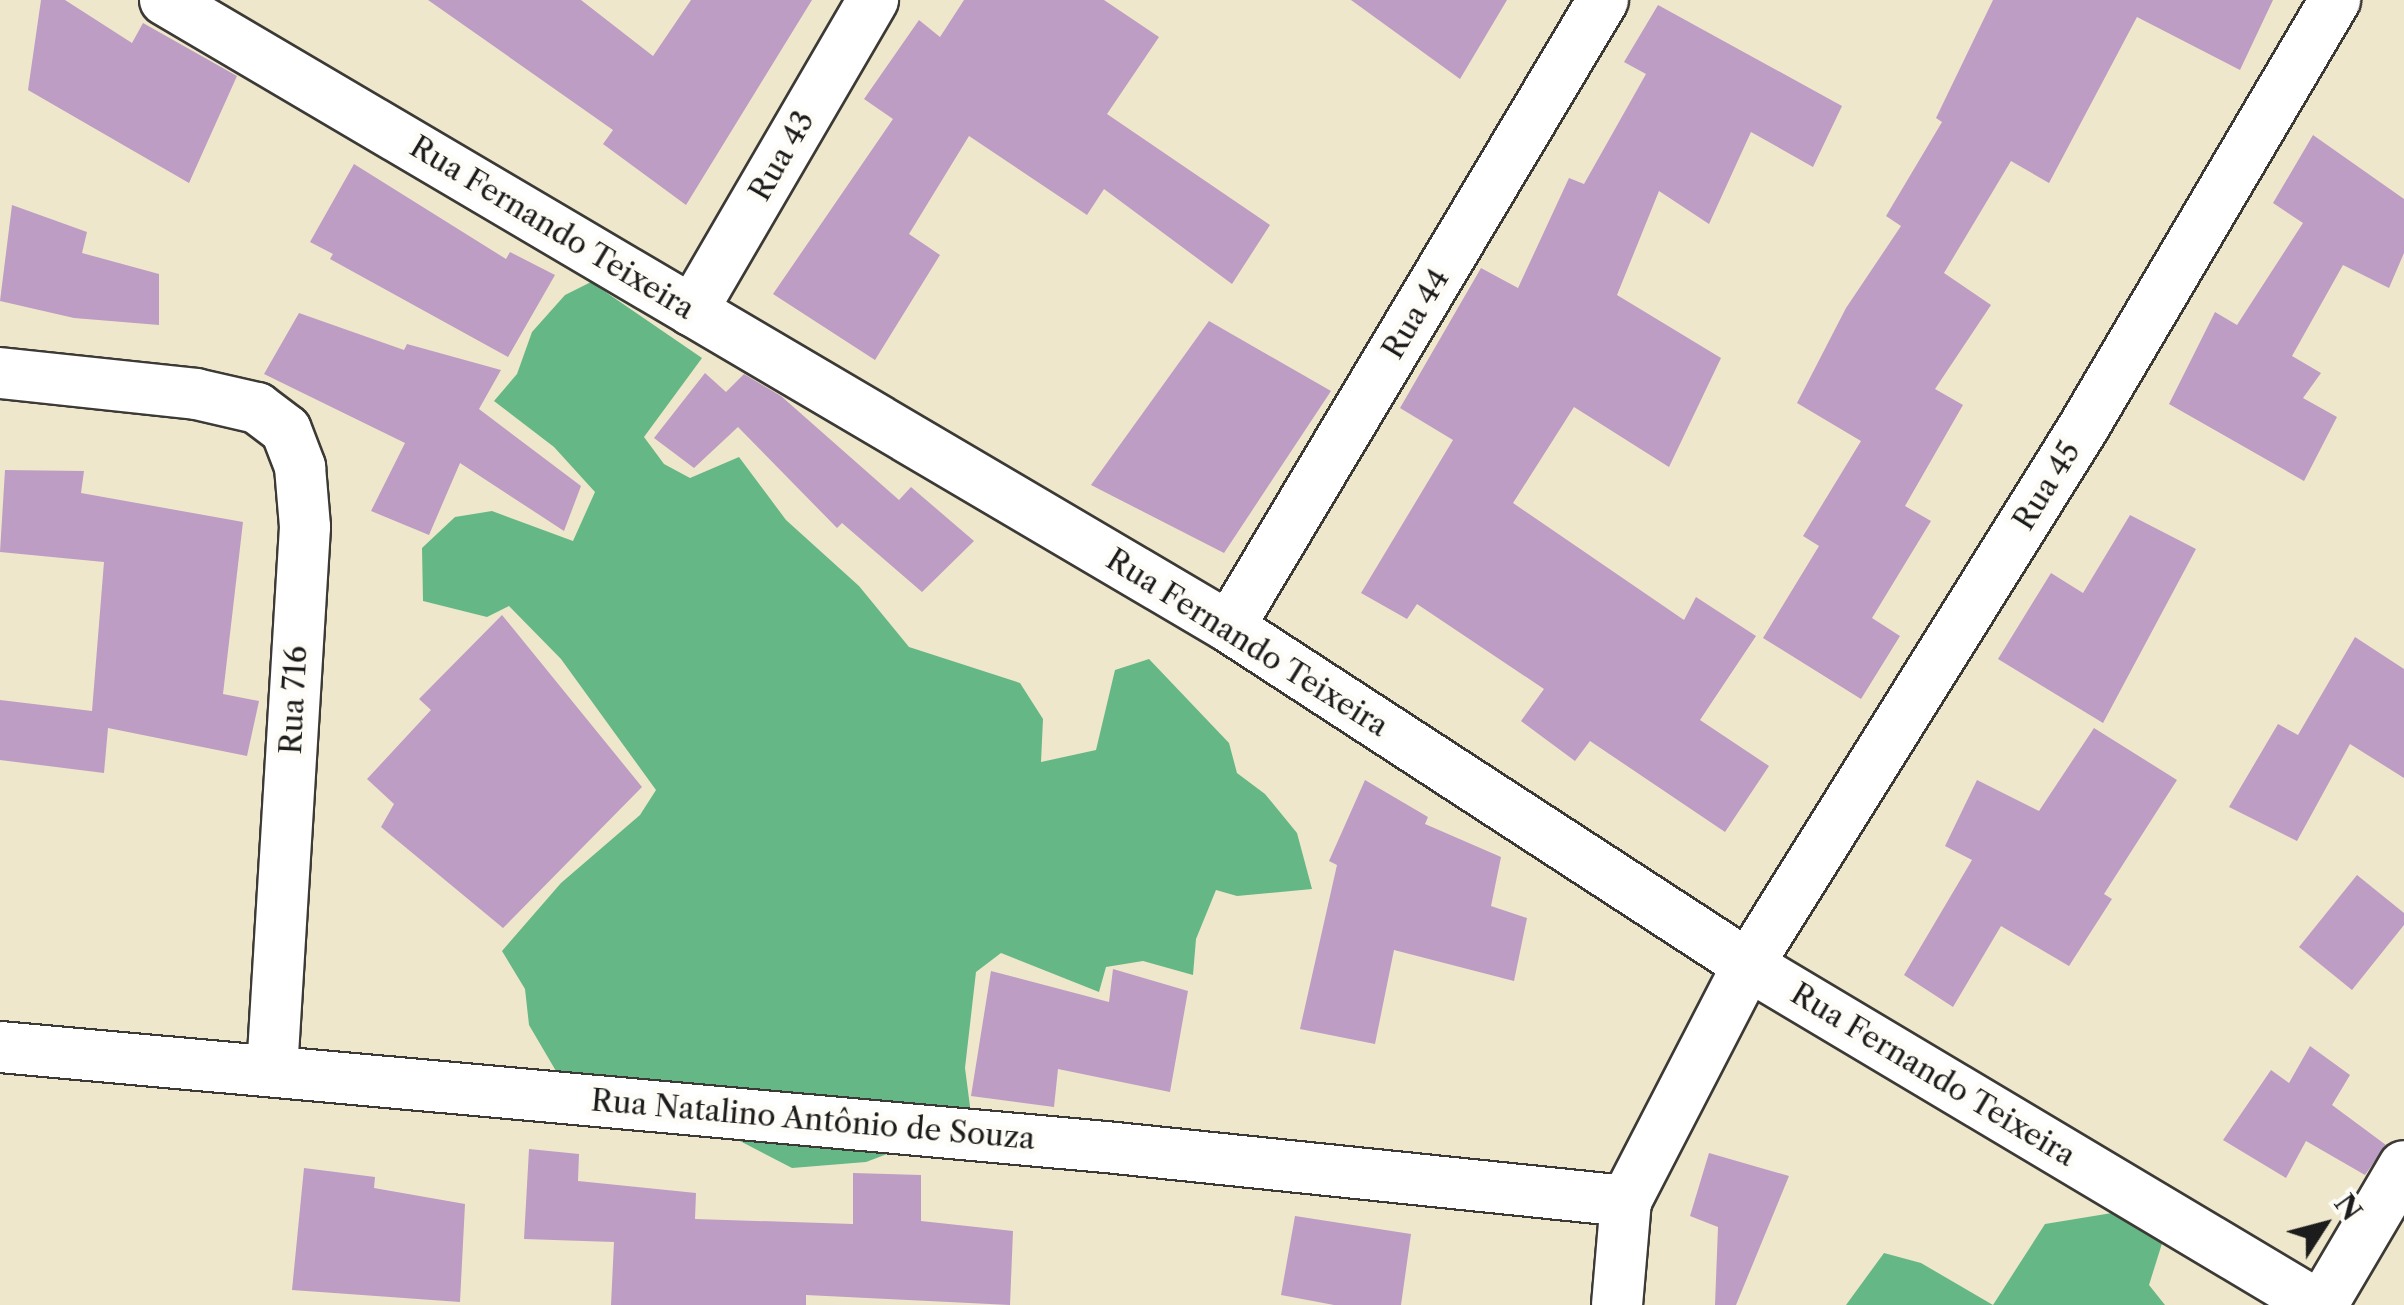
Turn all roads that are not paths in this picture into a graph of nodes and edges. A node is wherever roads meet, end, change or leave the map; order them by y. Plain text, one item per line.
1 (165, 0) edge
2 (873, 0) edge
3 (1603, 0) edge
4 (2335, 0) edge
5 (692, 311) junction
6 (0, 373) edge
7 (1228, 627) junction
8 (1748, 965) junction
9 (0, 1048) edge
10 (272, 1071) junction
11 (2404, 1166) edge
12 (1626, 1201) junction
13 (1617, 1305) edge
14 (2320, 1305) edge

1 - 5 street, Rua Fernando Teixeira
2 - 5 street, Rua 43
3 - 7 street, Rua 44
4 - 8 street, Rua 45
5 - 7 street, Rua Fernando Teixeira
6 - 10 street, Rua 716
7 - 8 street, Rua Fernando Teixeira
8 - 12 street, Rua 45
8 - 14 street, Rua Fernando Teixeira
9 - 10 street, Rua Natalino Antônio de Souza
10 - 12 street, Rua Natalino Antônio de Souza
11 - 14 street
12 - 13 street

